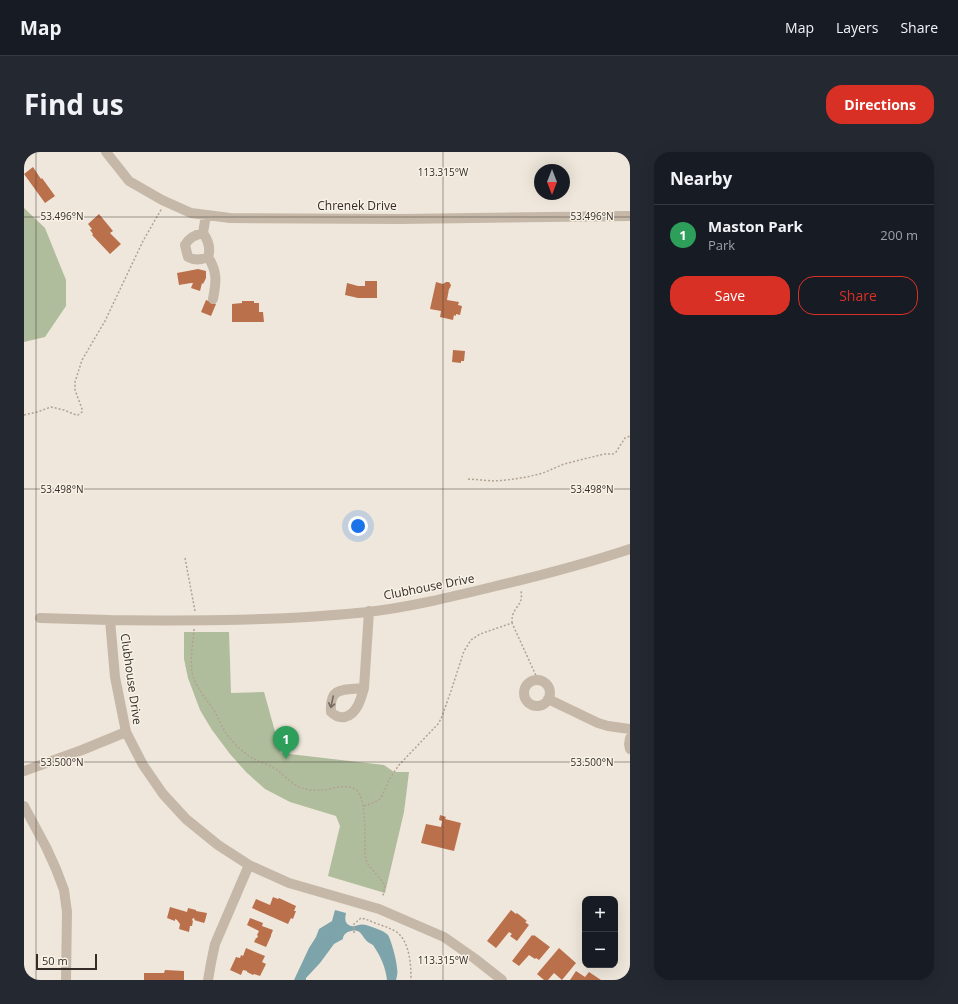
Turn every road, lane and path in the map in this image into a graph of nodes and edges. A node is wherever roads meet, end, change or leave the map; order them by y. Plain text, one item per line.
1 (106, 152) edge
2 (165, 202) junction
3 (206, 215) junction
4 (630, 216) edge
5 (203, 233) junction
6 (208, 257) junction
7 (213, 299) dead end
8 (24, 415) edge
9 (630, 436) edge
10 (468, 479) dead end
11 (630, 551) edge
12 (185, 558) dead end
13 (519, 581) junction
14 (369, 612) junction
15 (40, 618) dead end
16 (110, 620) junction
17 (195, 621) junction
18 (512, 624) junction
19 (538, 680) junction
20 (364, 688) dead end
21 (548, 699) junction
22 (630, 729) edge
23 (126, 732) junction
24 (630, 738) edge
25 (630, 749) edge
26 (24, 771) edge
27 (24, 806) edge
28 (364, 806) junction
29 (249, 865) junction
30 (383, 896) dead end
31 (376, 919) dead end
32 (374, 923) junction
33 (354, 933) dead end
34 (66, 980) edge
35 (208, 980) edge
36 (411, 980) edge
37 (502, 980) edge

1 - 2 street, Chrenek Drive
2 - 3 street, Chrenek Drive
2 - 8 path
3 - 4 street, Chrenek Drive
3 - 5 street
5 - 6 street
5 - 6 street
6 - 7 street
9 - 10 path
11 - 13 street, Clubhouse Drive
12 - 17 path
13 - 14 street, Clubhouse Drive
13 - 18 path
14 - 17 street, Clubhouse Drive
14 - 20 street
15 - 16 street
16 - 17 street, Clubhouse Drive
16 - 23 street, Clubhouse Drive
17 - 28 path
18 - 19 path
18 - 28 path
19 - 21 street
19 - 21 street
21 - 22 street
23 - 26 street
23 - 29 street, Clubhouse Drive
24 - 25 street
27 - 34 street
28 - 30 path
29 - 35 street
29 - 37 street, Clubhouse Drive
31 - 32 path
32 - 33 path
32 - 36 path

